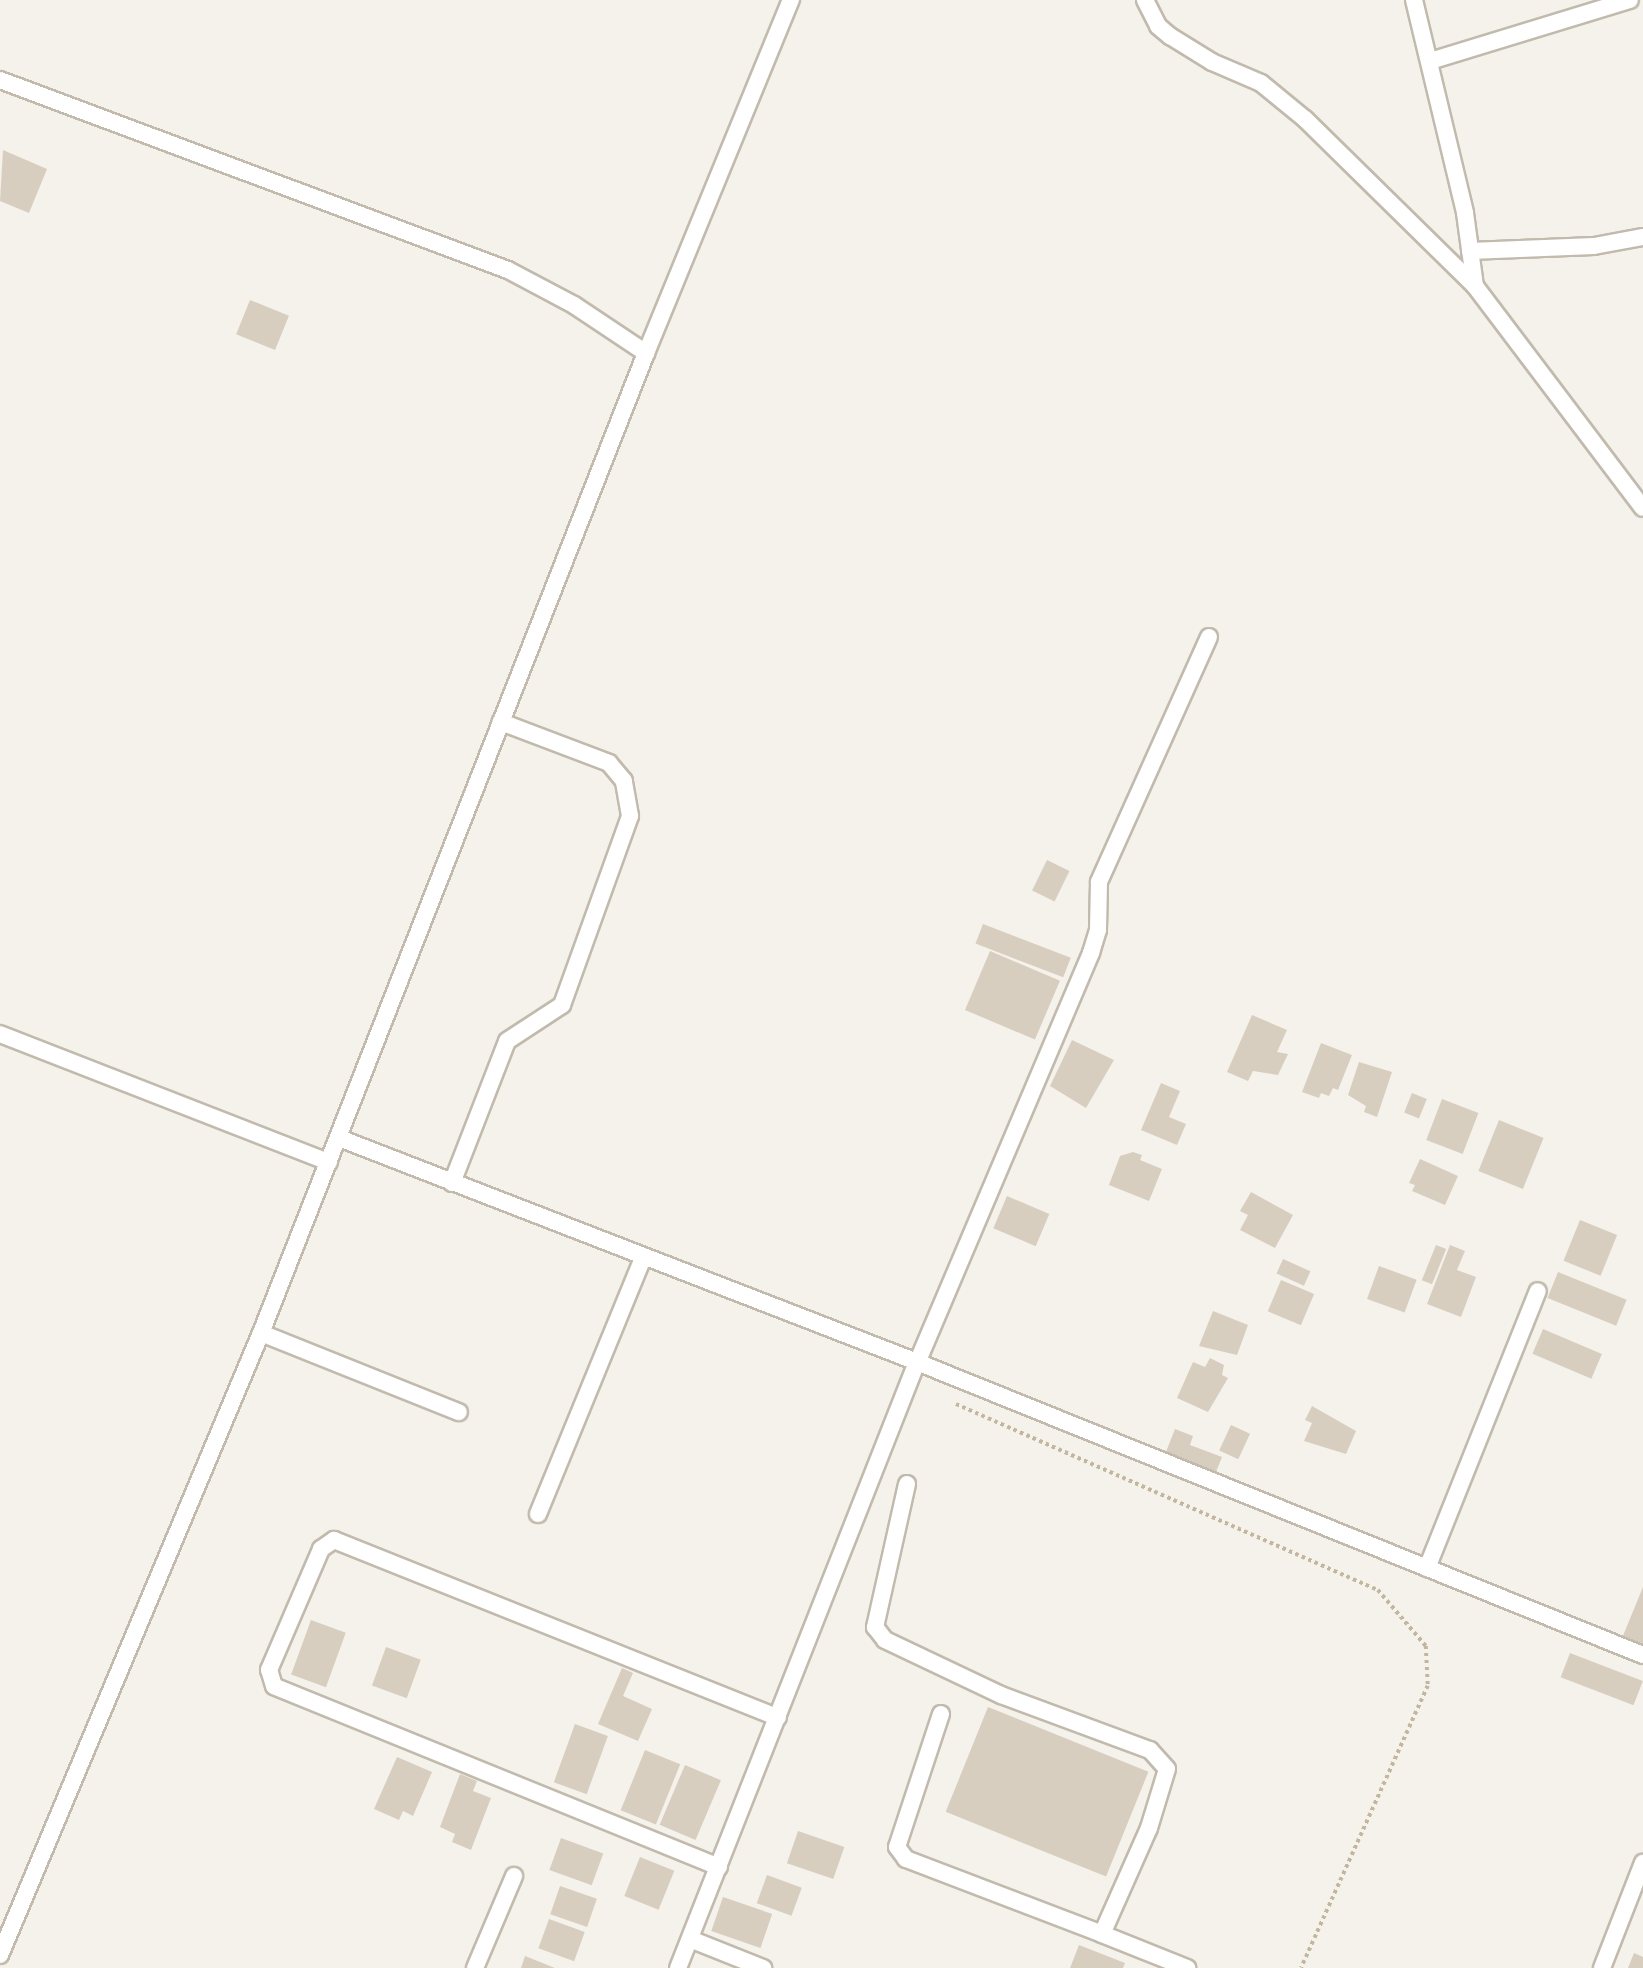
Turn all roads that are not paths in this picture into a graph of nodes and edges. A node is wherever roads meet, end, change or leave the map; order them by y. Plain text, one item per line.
1 (791, 0) edge
2 (1145, 0) edge
3 (1414, 0) edge
4 (1630, 0) edge
5 (1430, 61) junction
6 (0, 80) edge
7 (1643, 237) edge
8 (1470, 251) junction
9 (1475, 286) junction
10 (646, 353) junction
11 (1643, 508) edge
12 (1209, 637) dead end
13 (501, 722) junction
14 (0, 1034) edge
15 (339, 1138) junction
16 (329, 1162) junction
17 (452, 1183) junction
18 (643, 1258) junction
19 (1538, 1291) dead end
20 (261, 1334) junction
21 (917, 1362) junction
22 (459, 1412) dead end
23 (907, 1484) dead end
24 (538, 1514) dead end
25 (1427, 1567) junction
26 (1643, 1655) edge
27 (941, 1714) dead end
28 (778, 1718) junction
29 (1643, 1863) edge
30 (719, 1867) junction
31 (514, 1876) dead end
32 (1102, 1934) junction
33 (690, 1938) junction
34 (0, 1955) edge
35 (475, 1968) edge
36 (678, 1968) edge
37 (763, 1968) edge
38 (1187, 1968) edge
39 (1602, 1968) edge

1 - 10 street
2 - 9 street
3 - 5 street
4 - 5 street
5 - 8 street
6 - 10 street
7 - 8 street
8 - 9 street
9 - 11 street
10 - 13 street
12 - 21 street
13 - 15 street
13 - 17 street
14 - 16 street
15 - 16 street
15 - 17 street
16 - 20 street
17 - 18 street
18 - 21 street
18 - 24 street
19 - 25 street
20 - 22 street
20 - 34 street
21 - 25 street
21 - 28 street
23 - 32 street
25 - 26 street
27 - 32 street
28 - 30 street
28 - 30 street
29 - 39 street
30 - 33 street
31 - 35 street
32 - 38 street
33 - 36 street
33 - 37 street

